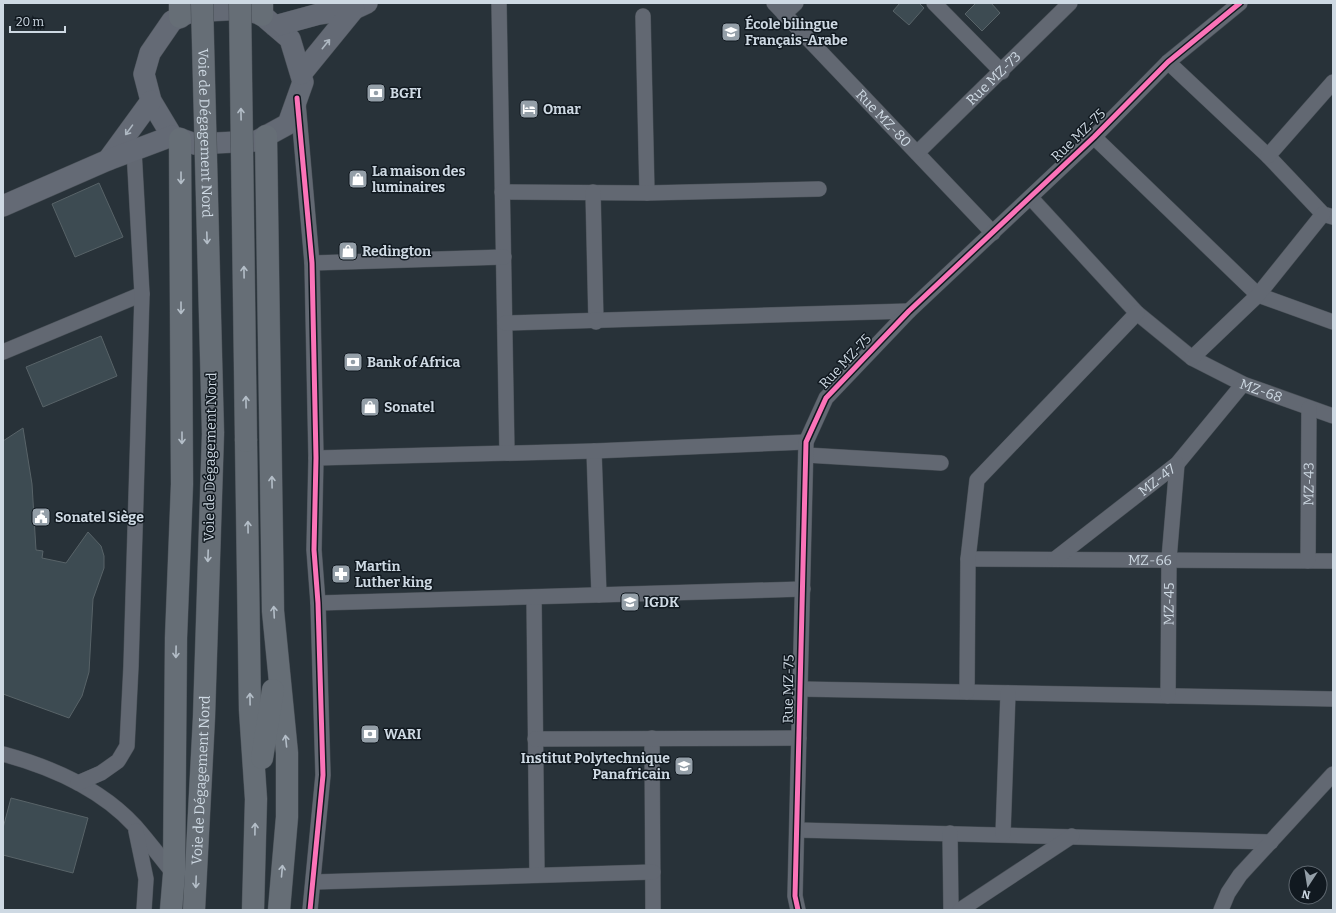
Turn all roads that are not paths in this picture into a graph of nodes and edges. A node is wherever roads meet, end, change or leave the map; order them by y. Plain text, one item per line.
1 (202, 3) edge
2 (240, 3) edge
3 (499, 3) edge
4 (796, 3) edge
5 (934, 3) edge
6 (1070, 3) edge
7 (1240, 3) edge
8 (361, 6) edge
9 (779, 8) edge
10 (318, 9) edge
11 (180, 10) edge
12 (266, 14) edge
13 (643, 16) dead end
14 (1168, 62) junction
15 (1002, 72) junction
16 (301, 74) junction
17 (1333, 82) edge
18 (297, 98) junction
19 (1327, 98) edge
20 (151, 101) junction
21 (266, 136) junction
22 (1094, 137) junction
23 (176, 138) junction
24 (134, 150) junction
25 (917, 153) junction
26 (1268, 156) junction
27 (108, 160) junction
28 (818, 189) dead end
29 (502, 192) junction
30 (593, 192) junction
31 (647, 193) junction
32 (1031, 198) junction
33 (3, 206) edge
34 (1328, 216) edge
35 (993, 233) junction
36 (504, 257) junction
37 (312, 263) junction
38 (142, 294) junction
39 (1258, 295) junction
40 (909, 311) junction
41 (1137, 313) junction
42 (596, 322) junction
43 (1333, 322) edge
44 (505, 324) junction
45 (3, 352) edge
46 (1192, 358) junction
47 (1243, 384) junction
48 (1309, 408) junction
49 (1333, 416) edge
50 (806, 449) junction
51 (594, 451) junction
52 (507, 453) junction
53 (316, 458) junction
54 (941, 463) dead end
55 (1177, 464) junction
56 (968, 559) junction
57 (1055, 559) junction
58 (1169, 559) junction
59 (1308, 561) junction
60 (1333, 561) edge
61 (178, 569) junction
62 (803, 589) junction
63 (599, 595) junction
64 (534, 597) junction
65 (318, 603) junction
66 (277, 659) junction
67 (800, 689) junction
68 (967, 692) junction
69 (1008, 693) junction
70 (1168, 696) junction
71 (1333, 699) edge
72 (204, 717) junction
73 (535, 738) junction
74 (652, 738) junction
75 (799, 738) junction
76 (3, 754) edge
77 (1333, 774) edge
78 (78, 783) junction
79 (256, 799) junction
80 (135, 826) junction
81 (797, 830) junction
82 (950, 833) junction
83 (1003, 834) junction
84 (1072, 836) junction
85 (1271, 842) junction
86 (653, 872) junction
87 (174, 874) junction
88 (537, 875) junction
89 (314, 882) junction
90 (144, 910) edge
91 (170, 910) edge
92 (194, 910) edge
93 (253, 910) edge
94 (279, 910) edge
95 (310, 910) edge
96 (653, 910) edge
97 (798, 910) edge
98 (951, 910) edge
99 (960, 910) edge
100 (1221, 910) edge

1 -> 72 highway, Voie de Dégagement Nord, bridge
79 -> 2 highway, bridge
3 - 29 street
4 - 9 street
5 - 15 street
6 - 15 street, Rue MZ-73
7 - 14 street, Rue MZ-75
8 - 10 street
16 -> 8 street
9 - 25 street, Rue MZ-80
10 - 12 street
11 - 12 street
11 - 20 street
12 - 16 street
13 - 31 street
14 - 22 street, Rue MZ-75
14 - 26 street
15 - 25 street, Rue MZ-73
16 - 18 street
17 - 19 street
18 - 21 street
18 - 37 street
19 - 26 street
20 - 23 street
20 -> 27 street
21 - 23 street
66 -> 21 highway
22 - 32 street, Rue MZ-75
22 - 39 street
23 - 24 street
23 -> 61 highway
24 - 27 street
24 - 38 street
25 - 35 street, Rue MZ-80
26 - 34 street
27 - 33 street
28 - 31 street
29 - 30 street
29 - 36 street
30 - 31 street
30 - 42 street
32 - 35 street, Rue MZ-75
32 - 41 street, MZ-68
34 - 39 street
35 - 40 street, Rue MZ-75
36 - 37 street
36 - 44 street
37 - 53 street
38 - 45 street
38 - 78 street
39 - 43 street
39 - 46 street
40 - 42 street
40 - 50 street, Rue MZ-75
41 - 46 street, MZ-68
41 - 56 street
42 - 44 street
44 - 52 street
46 - 47 street, MZ-68
47 - 48 street, MZ-68
47 - 55 street, MZ-47
48 - 49 street, MZ-68
48 - 59 street, MZ-43
50 - 51 street
50 - 54 street
50 - 62 street, Rue MZ-75
51 - 52 street
51 - 63 street
52 - 53 street
53 - 65 street
55 - 57 street, MZ-47
55 - 58 street, MZ-45
56 - 57 street, MZ-66
56 - 68 street
57 - 58 street, MZ-66
58 - 59 street, MZ-66
58 - 70 street, MZ-45
59 - 60 street, MZ-66
61 - 72 highway
61 -> 87 highway
62 - 63 street
62 - 67 street, Rue MZ-75
63 - 64 street
64 - 65 street
64 - 73 street
65 - 89 street
66 - 79 highway
94 -> 66 highway
67 - 68 street
67 - 75 street, Rue MZ-75
68 - 69 street
69 - 70 street
69 - 83 street
70 - 71 street
72 -> 92 highway, Voie de Dégagement Nord
73 - 74 street
73 - 88 street
74 - 75 street
74 - 86 street
75 - 81 street, Rue MZ-75
76 - 78 street
77 - 85 street
78 - 80 street
93 -> 79 highway
80 - 87 street
80 - 90 street
81 - 82 street
81 - 97 street, Rue MZ-75
82 - 83 street
82 - 98 street
83 - 84 street
84 - 85 street
84 - 99 street
85 - 100 street
86 - 88 street
86 - 96 street
87 - 91 highway
88 - 89 street
89 - 95 street

